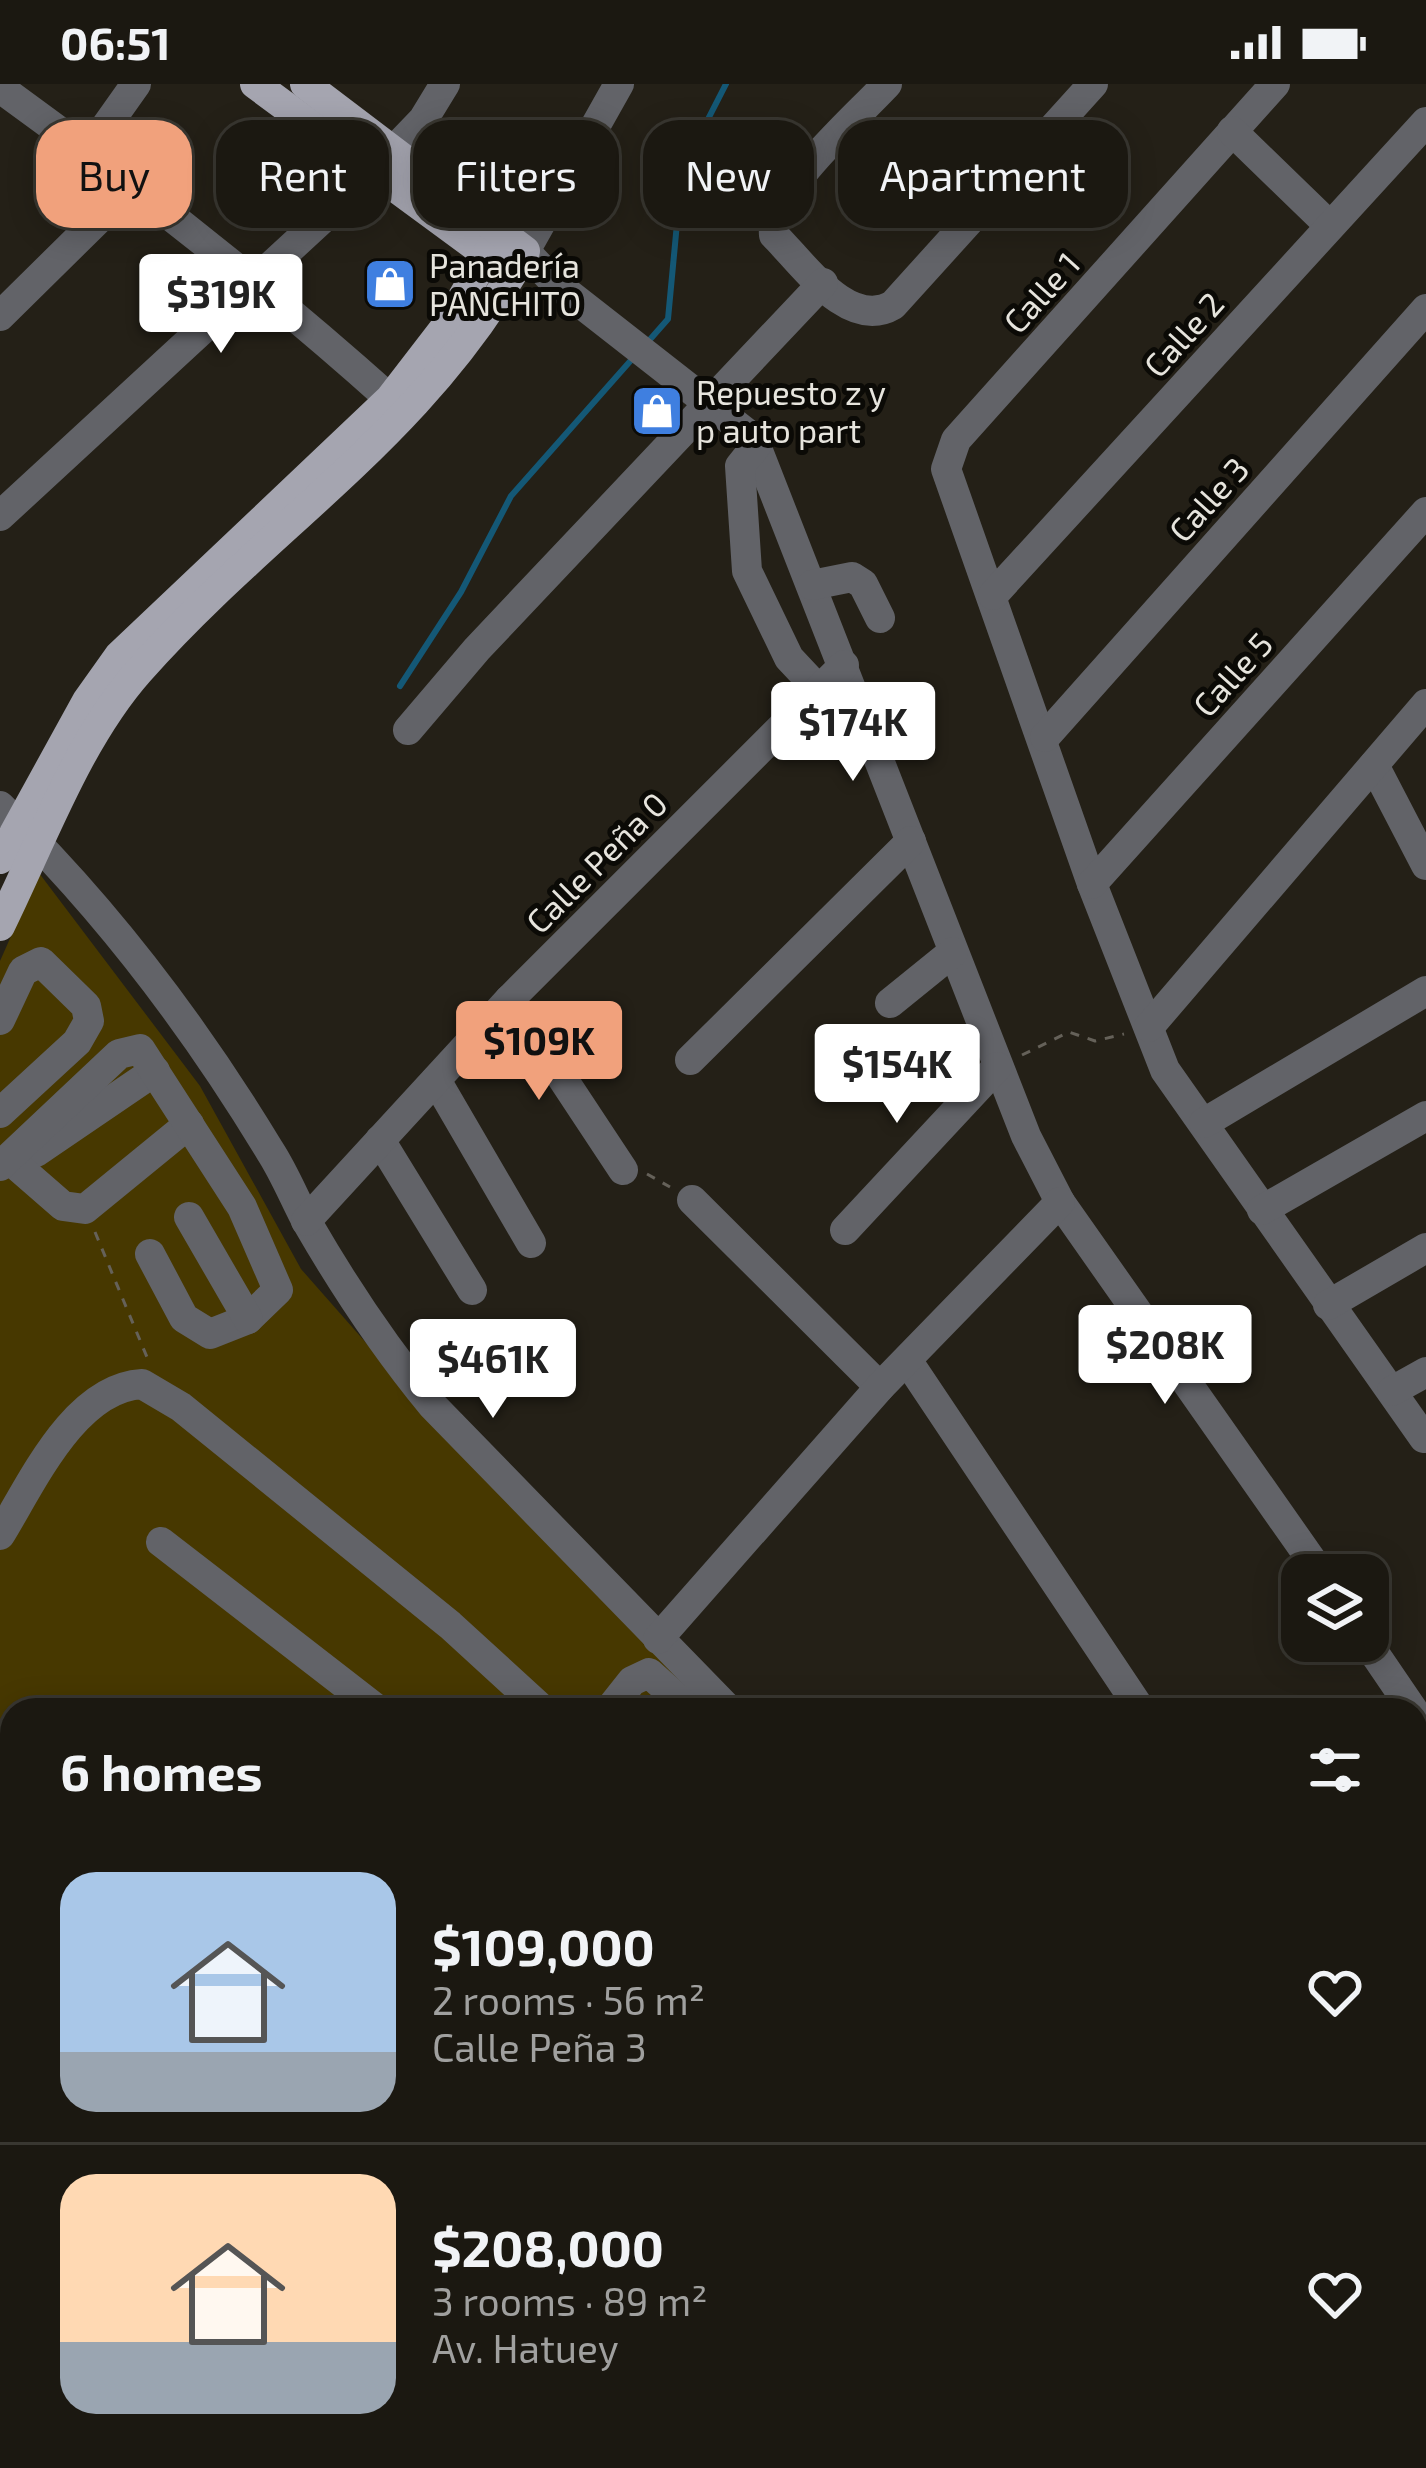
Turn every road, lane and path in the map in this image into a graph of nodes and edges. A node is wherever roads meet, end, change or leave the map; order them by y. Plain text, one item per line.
1 (136, 84) edge
2 (256, 84) edge
3 (305, 84) edge
4 (445, 84) edge
5 (620, 84) edge
6 (887, 84) edge
7 (1093, 84) edge
8 (1275, 84) edge
9 (2, 92) edge
10 (45, 120) edge
11 (110, 120) edge
12 (304, 120) edge
13 (1426, 122) edge
14 (1232, 131) junction
15 (397, 149) junction
16 (389, 157) edge
17 (389, 181) edge
18 (1330, 226) junction
19 (89, 228) edge
20 (191, 228) edge
21 (312, 228) edge
22 (506, 253) junction
23 (256, 279) junction
24 (823, 283) junction
25 (1426, 308) edge
26 (0, 316) edge
27 (390, 400) junction
28 (711, 404) junction
29 (756, 446) junction
30 (1426, 512) edge
31 (0, 516) edge
32 (812, 585) junction
33 (994, 596) junction
34 (880, 618) dead end
35 (844, 665) junction
36 (819, 690) junction
37 (1426, 704) edge
38 (408, 730) dead end
39 (1045, 737) junction
40 (1374, 765) junction
41 (20, 824) edge
42 (1417, 830) edge
43 (910, 841) junction
44 (0, 859) edge
45 (1426, 865) edge
46 (1092, 884) junction
47 (0, 926) edge
48 (953, 952) junction
49 (1426, 991) edge
50 (510, 999) junction
51 (890, 1003) dead end
52 (175, 1009) junction
53 (0, 1020) edge
54 (1149, 1027) junction
55 (148, 1060) junction
56 (690, 1060) dead end
57 (997, 1067) junction
58 (436, 1080) junction
59 (0, 1113) edge
60 (1426, 1116) edge
61 (1204, 1123) junction
62 (189, 1124) junction
63 (380, 1141) junction
64 (10, 1163) edge
65 (622, 1170) joint
66 (692, 1200) joint
67 (1060, 1202) junction
68 (85, 1208) junction
69 (1262, 1210) junction
70 (188, 1217) dead end
71 (306, 1220) junction
72 (845, 1231) dead end
73 (531, 1244) dead end
74 (1426, 1248) edge
75 (150, 1255) dead end
76 (472, 1290) dead end
77 (1328, 1304) junction
78 (248, 1319) junction
79 (907, 1360) junction
80 (1426, 1372) edge
81 (880, 1388) junction
82 (1392, 1391) junction
83 (163, 1395) junction
84 (1424, 1438) edge
85 (0, 1535) edge
86 (161, 1542) dead end
87 (1307, 1554) edge
88 (658, 1639) junction
89 (1380, 1662) edge
90 (362, 1698) edge
91 (530, 1698) edge
92 (619, 1698) edge
93 (677, 1698) edge
94 (717, 1698) edge
95 (1133, 1698) edge
96 (1404, 1698) edge

1 - 11 street
2 - 12 main road
3 - 15 main road
4 - 15 street
5 - 22 street
6 - 24 street
7 - 24 street
8 - 14 street, Calle 1
9 - 10 street
13 - 18 street, Calle 2
14 - 18 street
14 - 33 street, Calle 1
15 - 16 street
15 - 22 main road
17 - 22 main road
18 - 33 street, Calle 2
19 - 26 street
20 - 23 street
21 - 23 street
22 - 27 main road
22 - 28 street
22 - 41 main road
23 - 27 street
23 - 31 street
24 - 28 street
25 - 39 street, Calle 3
27 - 41 main road
28 - 29 street
28 - 38 street
29 - 32 street
29 - 36 street
30 - 46 street, Calle 5
32 - 34 street
32 - 35 street
33 - 39 street
35 - 36 street, Calle Peña 0
35 - 43 street
36 - 50 street, Calle Peña 0
37 - 40 street
39 - 46 street
40 - 42 street
40 - 54 street
41 - 44 main road
41 - 47 main road
41 - 52 street
42 - 45 street
43 - 48 street
43 - 56 street
46 - 54 street
48 - 51 street
48 - 57 street
49 - 61 street
50 - 58 street, Calle Peña 0
50 - 65 street
52 - 55 street
52 - 71 street
53 - 59 street
54 - 57 path
54 - 61 street
55 - 62 street
55 - 64 street
57 - 67 street
57 - 72 street
58 - 63 street, Calle Peña 0
58 - 73 street
60 - 69 street
61 - 69 street
62 - 68 street
62 - 78 street
63 - 71 street, Calle Peña 0
63 - 76 street
64 - 68 street
65 - 66 path
66 - 81 street
67 - 79 street
67 - 87 street
68 - 83 path
69 - 77 street
70 - 78 street
71 - 88 street
74 - 77 street
75 - 78 street
77 - 82 street
79 - 81 street
79 - 95 street
80 - 82 street
81 - 88 street
82 - 84 street
83 - 85 street
83 - 91 street
86 - 90 street
88 - 94 street
89 - 96 street
92 - 93 street

